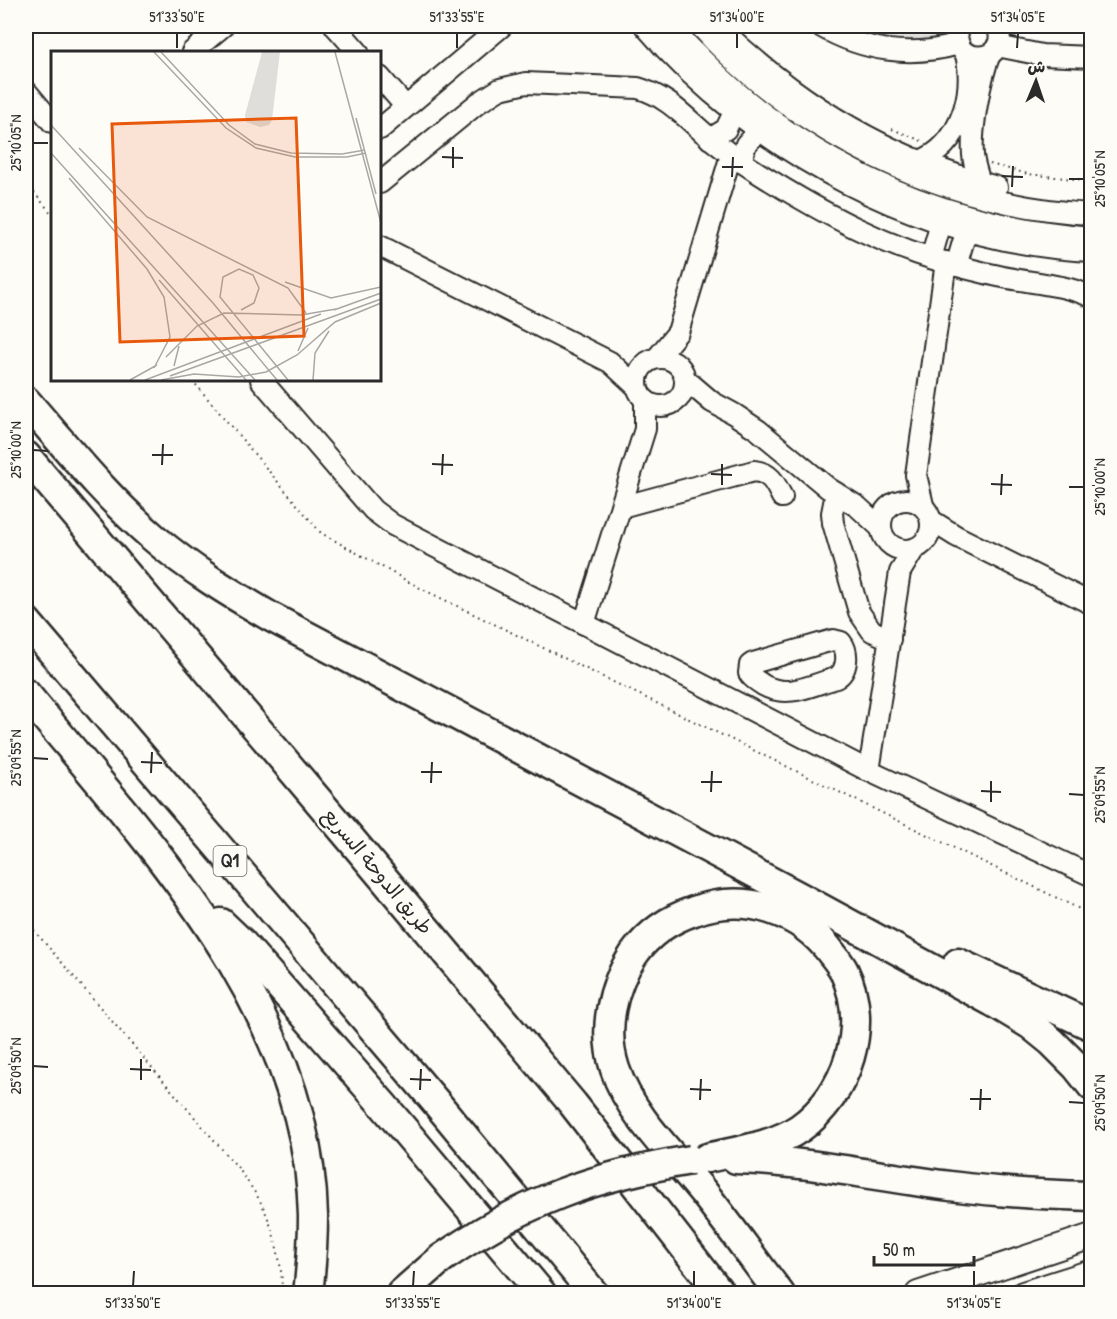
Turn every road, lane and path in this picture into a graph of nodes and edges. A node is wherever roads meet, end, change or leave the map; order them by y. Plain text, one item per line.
1 (223, 26) edge
2 (335, 26) edge
3 (502, 26) edge
4 (645, 26) edge
5 (669, 26) edge
6 (700, 26) edge
7 (718, 26) edge
8 (820, 26) edge
9 (996, 26) edge
10 (962, 41) edge
11 (994, 50) junction
12 (193, 51) edge
13 (357, 51) edge
14 (1092, 57) edge
15 (381, 78) edge
16 (26, 91) edge
17 (405, 106) junction
18 (734, 112) junction
19 (51, 121) edge
20 (381, 128) edge
21 (891, 129) dead end
22 (760, 130) junction
23 (710, 139) junction
24 (942, 149) junction
25 (736, 159) junction
26 (974, 159) junction
27 (920, 161) junction
28 (1092, 181) edge
29 (381, 182) edge
30 (980, 182) junction
31 (26, 183) edge
32 (1092, 201) edge
33 (51, 213) edge
34 (1092, 213) edge
35 (940, 223) junction
36 (971, 232) junction
37 (1092, 237) edge
38 (381, 247) edge
39 (1092, 251) edge
40 (944, 262) junction
41 (1092, 297) edge
42 (678, 332) junction
43 (652, 360) junction
44 (610, 362) junction
45 (682, 372) junction
46 (193, 381) edge
47 (262, 381) edge
48 (641, 393) junction
49 (26, 401) edge
50 (712, 402) junction
51 (671, 404) junction
52 (645, 429) junction
53 (26, 456) edge
54 (916, 475) junction
55 (836, 493) junction
56 (782, 497) dead end
57 (892, 505) junction
58 (621, 507) junction
59 (858, 507) junction
60 (881, 528) junction
61 (924, 529) junction
62 (891, 545) junction
63 (900, 572) junction
64 (1092, 604) edge
65 (26, 621) edge
66 (584, 624) junction
67 (866, 625) junction
68 (890, 639) junction
69 (841, 642) dead end
70 (26, 694) edge
71 (869, 771) junction
72 (1092, 876) edge
73 (181, 883) junction
74 (800, 897) junction
75 (1092, 915) edge
76 (26, 921) edge
77 (1092, 1026) edge
78 (1092, 1086) edge
79 (699, 1159) junction
80 (1092, 1196) edge
81 (1092, 1236) edge
82 (1092, 1272) edge
83 (404, 1292) edge
84 (281, 1293) edge
85 (308, 1293) edge
86 (542, 1293) edge
87 (594, 1293) edge
88 (721, 1293) edge
89 (780, 1293) edge
90 (918, 1293) edge
91 (1023, 1293) edge

1 - 12 street
2 - 13 street
3 - 17 street
4 - 18 street
5 - 37 street
6 - 34 street
7 - 27 street
8 - 10 street
9 - 11 street
10 - 11 street
10 - 24 street
11 - 14 street
11 - 26 street
15 - 17 street
16 - 19 street
17 - 20 street
18 - 22 street
18 - 23 street
21 - 24 path
22 - 25 street
22 - 35 street
23 - 25 street
23 - 29 street
24 - 27 street
25 - 40 street
25 - 42 street
26 - 28 path
26 - 30 street
27 - 30 street
30 - 32 street
31 - 33 path
35 - 36 street
35 - 40 street
36 - 39 street
36 - 40 street
38 - 44 street
40 - 41 street
40 - 54 street
42 - 43 street
42 - 45 street
43 - 44 street
43 - 45 street
43 - 48 street
44 - 48 street
45 - 50 street
45 - 51 street
46 - 75 path
47 - 66 street
48 - 51 street
48 - 52 street
49 - 74 highway
50 - 51 street
50 - 55 street
51 - 52 street
52 - 58 street
53 - 88 highway, طريق الدوحة السريع
54 - 57 street
54 - 61 street
55 - 59 street
55 - 67 street
56 - 58 street
57 - 59 street
57 - 60 street
57 - 61 street
58 - 66 street
59 - 60 street
60 - 62 street
61 - 62 street
61 - 63 street
61 - 64 street
62 - 63 street
63 - 68 street
65 - 87 highway, Q1
66 - 71 street
67 - 68 street
67 - 69 street
68 - 71 street
70 - 73 highway
71 - 72 street
73 - 85 highway
73 - 86 highway
74 - 77 highway
74 - 78 highway
76 - 84 path
79 - 80 highway
79 - 83 highway, bridge
79 - 89 highway
81 - 90 main road
82 - 91 main road

